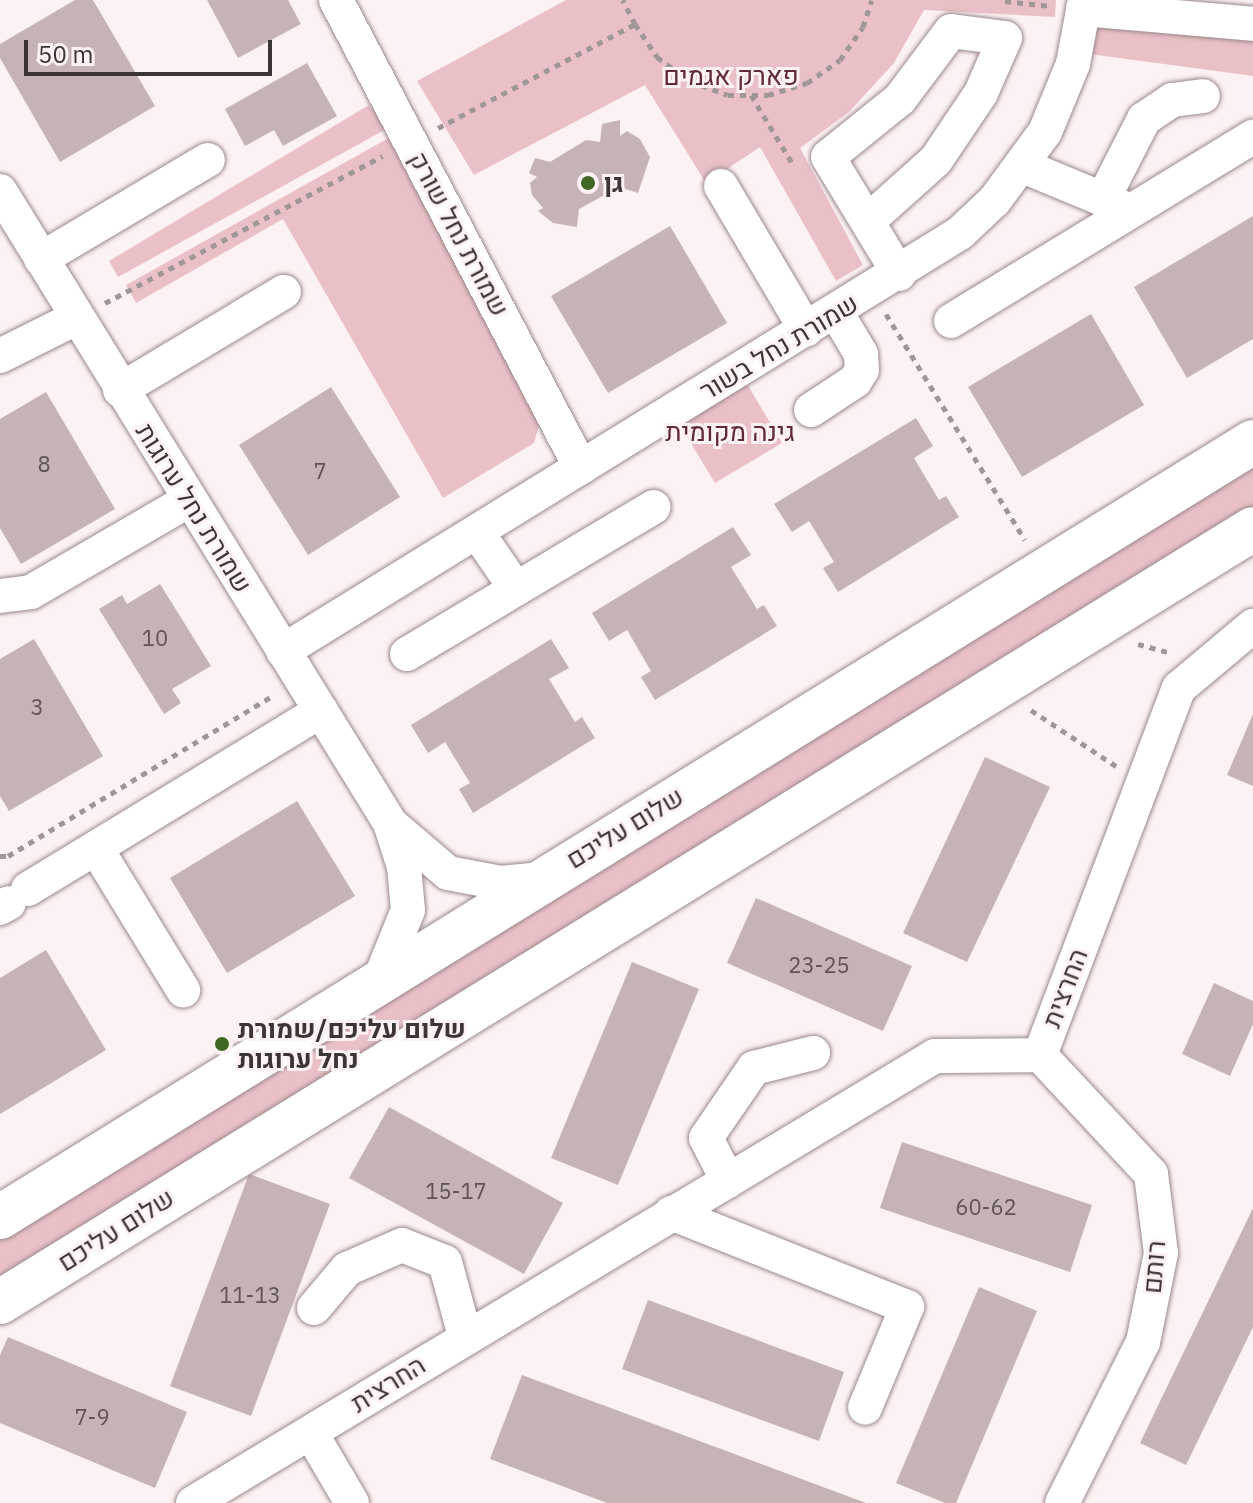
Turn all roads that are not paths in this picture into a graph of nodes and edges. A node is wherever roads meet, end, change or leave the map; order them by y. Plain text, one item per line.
1 (336, 0) edge
2 (1084, 4) edge
3 (1253, 24) edge
4 (1203, 96) dead end
5 (1253, 137) edge
6 (208, 160) dead end
7 (1023, 166) junction
8 (721, 186) dead end
9 (0, 191) edge
10 (1117, 205) junction
11 (868, 221) junction
12 (41, 259) junction
13 (885, 282) junction
14 (284, 292) dead end
15 (836, 312) junction
16 (76, 318) junction
17 (951, 321) dead end
18 (806, 330) junction
19 (0, 356) edge
20 (120, 390) junction
21 (811, 410) dead end
22 (1253, 442) edge
23 (581, 468) junction
24 (189, 500) junction
25 (654, 507) dead end
26 (1253, 529) edge
27 (477, 532) junction
28 (516, 589) junction
29 (0, 596) edge
30 (1253, 626) edge
31 (407, 654) dead end
32 (292, 665) junction
33 (321, 711) junction
34 (390, 823) junction
35 (96, 848) junction
36 (542, 879) junction
37 (12, 900) edge
38 (380, 979) junction
39 (183, 990) dead end
40 (813, 1053) dead end
41 (1040, 1055) junction
42 (728, 1181) junction
43 (671, 1213) junction
44 (0, 1217) edge
45 (0, 1302) edge
46 (314, 1308) dead end
47 (465, 1336) junction
48 (865, 1408) dead end
49 (311, 1433) junction
50 (193, 1503) edge
51 (352, 1503) edge
52 (1062, 1503) edge

1 - 23 street, שמורת נחל שורק
2 - 3 street
2 - 7 street, שמורת נחל בשור
4 - 10 street
5 - 10 street
6 - 12 street
7 - 10 street
7 - 13 street, שמורת נחל בשור
8 - 18 street
9 - 12 street, שמורת נחל ערוגות
10 - 17 street
11 - 11 street
11 - 13 street
12 - 16 street, שמורת נחל ערוגות
13 - 15 street, שמורת נחל בשור
14 - 20 street
15 - 18 street, שמורת נחל בשור
15 - 21 street
16 - 19 street
16 - 20 street, שמורת נחל ערוגות
18 - 23 street, שמורת נחל בשור
20 - 24 street, שמורת נחל ערוגות
22 - 36 main road, שלום עליכם
23 - 27 street, שמורת נחל בשור
24 - 29 street
24 - 32 street, שמורת נחל ערוגות
25 - 28 street
26 - 45 main road, שלום עליכם
27 - 28 street
27 - 32 street, שמורת נחל בשור
28 - 31 street
30 - 41 street, החרצית
32 - 33 street, שמורת נחל ערוגות
33 - 34 street, שמורת נחל ערוגות
33 - 35 street
34 - 36 street, שמורת נחל ערוגות
34 - 38 street, שמורת נחל ערוגות
35 - 37 street
35 - 39 street
36 - 38 main road, שלום עליכם
38 - 44 main road, שלום עליכם
40 - 42 street
41 - 42 street, החרצית
41 - 52 street, רותם
42 - 43 street, החרצית
43 - 47 street, החרצית
43 - 48 street
46 - 47 street
47 - 49 street, החרצית
49 - 50 street, החרצית
49 - 51 street

